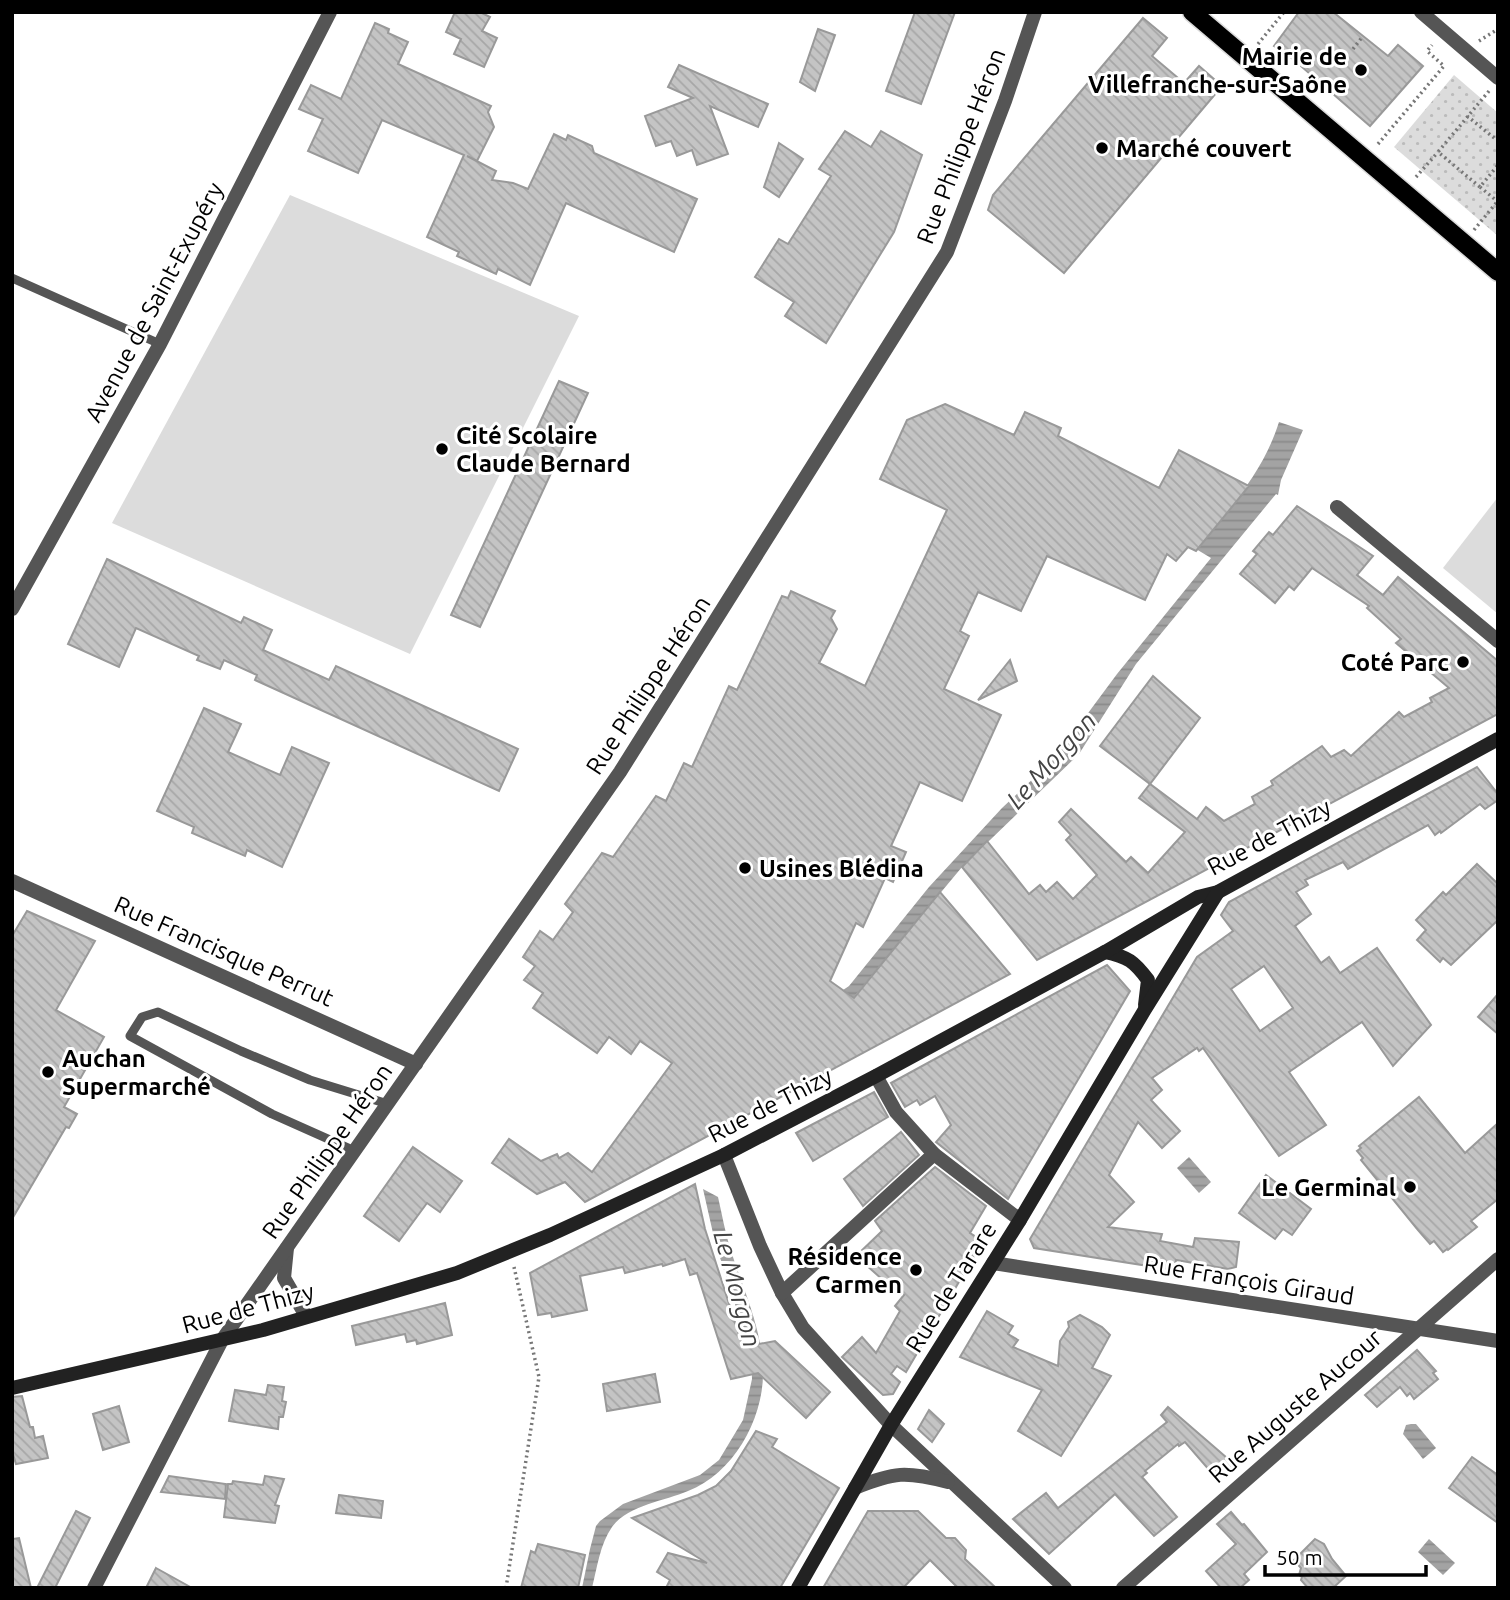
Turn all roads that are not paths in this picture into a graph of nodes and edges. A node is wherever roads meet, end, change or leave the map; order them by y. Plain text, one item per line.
1 (330, 12) edge
2 (1035, 12) edge
3 (1192, 12) edge
4 (1421, 12) edge
5 (1494, 84) edge
6 (1498, 272) edge
7 (12, 278) edge
8 (160, 344) junction
9 (1338, 507) dead end
10 (12, 609) edge
11 (1498, 641) edge
12 (1498, 738) edge
13 (12, 881) edge
14 (1218, 892) junction
15 (1105, 952) junction
16 (1144, 1011) junction
17 (416, 1064) junction
18 (876, 1076) junction
19 (388, 1104) junction
20 (355, 1151) junction
21 (934, 1154) junction
22 (724, 1155) junction
23 (1020, 1220) junction
24 (287, 1247) junction
25 (1498, 1259) edge
26 (993, 1263) junction
27 (782, 1293) junction
28 (306, 1316) junction
29 (1418, 1329) junction
30 (222, 1340) junction
31 (1498, 1341) edge
32 (12, 1388) edge
33 (891, 1425) junction
34 (952, 1483) junction
35 (855, 1488) junction
36 (94, 1588) edge
37 (798, 1588) edge
38 (1065, 1588) edge
39 (1123, 1588) edge

1 - 8 street, Avenue de Saint-Exupéry
2 - 17 street, Rue Philippe Héron
3 - 6 main road
4 - 5 street
7 - 8 lane
8 - 10 street, Avenue de Saint-Exupéry
9 - 11 street
12 - 14 main road, Rue de Thizy
13 - 17 street, Rue Francisque Perrut
14 - 15 main road, Rue de Thizy
14 - 16 main road, Rue de Tarare
15 - 16 main road, Rue de Tarare
15 - 18 main road, Rue de Thizy
16 - 23 main road, Rue de Tarare
17 - 19 street, Rue Philippe Héron
18 - 21 street
18 - 22 main road, Rue de Thizy
19 - 20 street, Rue Philippe Héron
19 - 20 lane
20 - 24 street, Rue Philippe Héron
21 - 23 street
21 - 27 street
22 - 27 street
22 - 28 main road, Rue de Thizy
23 - 26 main road, Rue de Tarare
24 - 28 street
24 - 30 street, Rue Philippe Héron
25 - 29 street, Rue Auguste Aucour
26 - 29 street, Rue François Giraud
26 - 33 main road, Rue de Tarare
27 - 33 street
28 - 30 main road, Rue de Thizy
29 - 31 street, Rue François Giraud
29 - 39 street, Rue Auguste Aucour
30 - 32 main road, Rue de Thizy
30 - 36 street, Rue Philippe Héron
33 - 34 street
33 - 35 main road, Rue de Tarare
34 - 35 street
34 - 38 street
35 - 37 main road, Rue de Tarare

